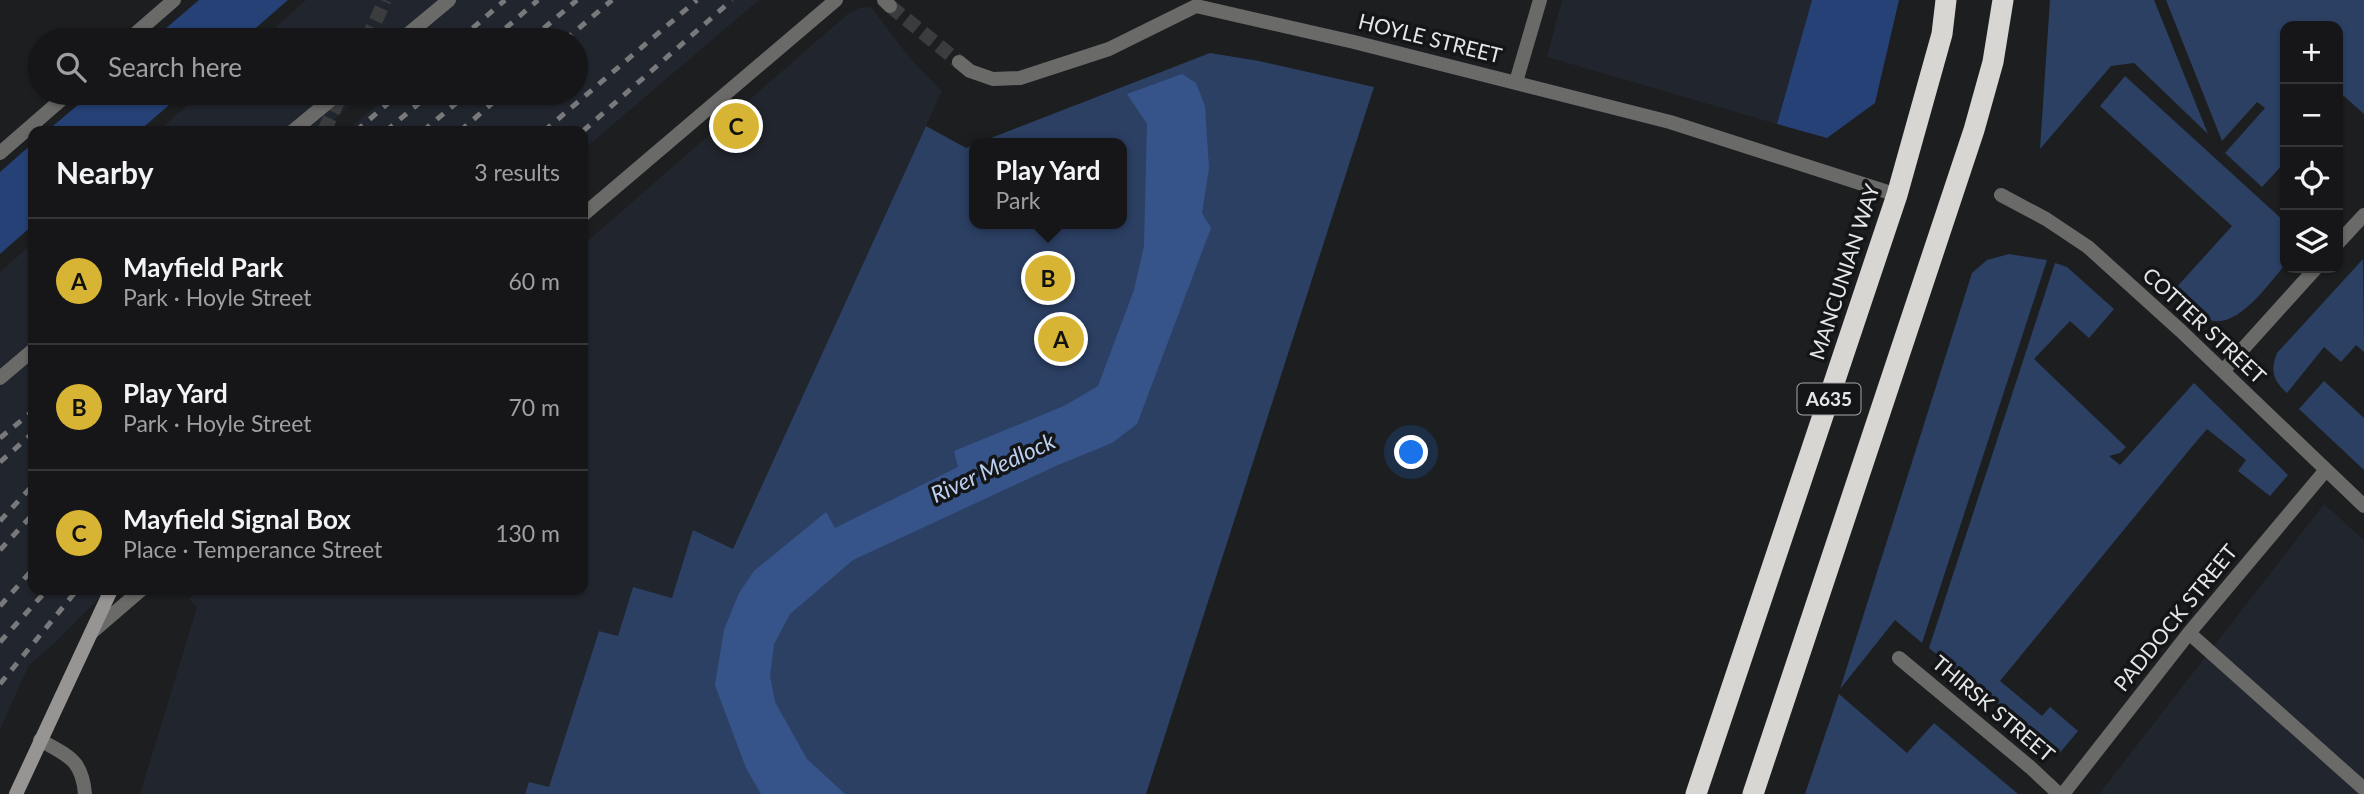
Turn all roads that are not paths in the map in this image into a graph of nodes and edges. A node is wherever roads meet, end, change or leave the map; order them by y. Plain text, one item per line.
1 (174, 0) edge
2 (449, 0) edge
3 (836, 0) edge
4 (1539, 0) edge
5 (1947, 0) edge
6 (2003, 0) edge
7 (1197, 3) edge
8 (142, 28) edge
9 (415, 28) edge
10 (959, 62) tunnel mouth
11 (1516, 82) junction
12 (55, 105) edge
13 (324, 105) edge
14 (31, 126) edge
15 (299, 126) edge
16 (28, 129) edge
17 (0, 153) edge
18 (1897, 194) junction
19 (2001, 195) dead end
20 (588, 211) edge
21 (2364, 215) edge
22 (2343, 238) edge
23 (2311, 273) edge
24 (28, 354) edge
25 (2223, 371) junction
26 (0, 378) edge
27 (2325, 471) junction
28 (2364, 506) edge
29 (109, 595) edge
30 (135, 595) edge
31 (2189, 633) junction
32 (90, 634) junction
33 (1899, 658) dead end
34 (40, 740) junction
35 (2364, 789) edge
36 (16, 794) edge
37 (85, 794) edge
38 (1696, 794) edge
39 (1753, 794) edge
40 (2061, 794) edge

1 - 8 street
2 - 9 street
3 - 20 street
4 - 11 street
5 - 18 highway, MANCUNIAN WAY / A635
6 - 39 highway, A635
7 - 10 street, HOYLE STREET
7 - 11 street, HOYLE STREET
11 - 18 street, HOYLE STREET
12 - 14 street
13 - 15 street
16 - 17 street
18 - 38 highway, MANCUNIAN WAY / A635
19 - 25 street, COTTER STREET
21 - 22 street
23 - 25 street
24 - 26 street
25 - 27 street, COTTER STREET
27 - 28 street, COTTER STREET
27 - 31 street, PADDOCK STREET
29 - 32 main road
30 - 32 street
31 - 35 street
31 - 40 street, PADDOCK STREET
32 - 34 main road
33 - 40 street, THIRSK STREET
34 - 36 main road
34 - 37 street

